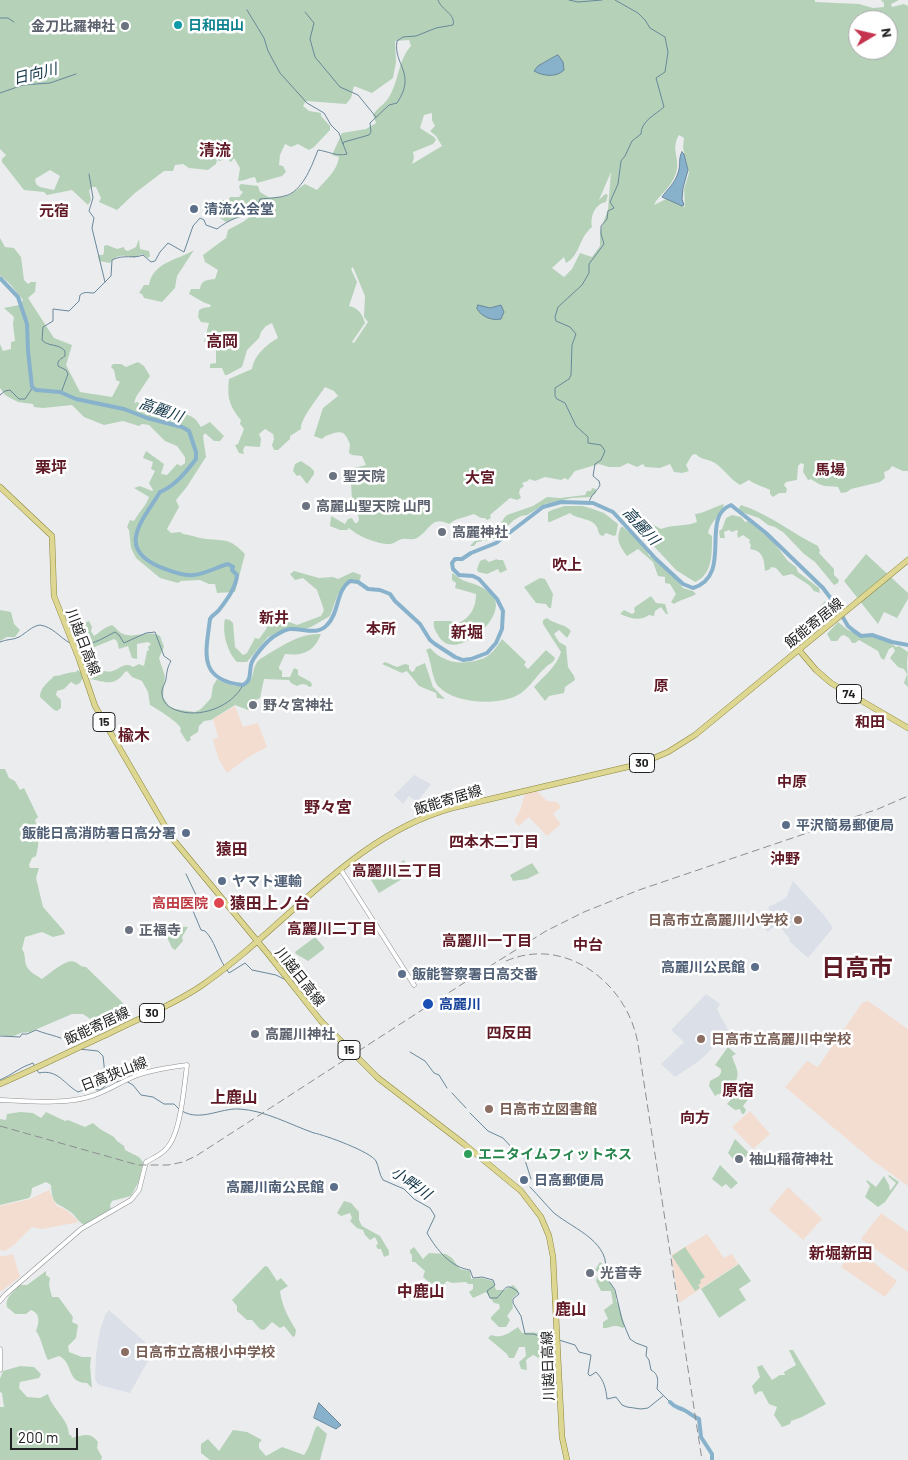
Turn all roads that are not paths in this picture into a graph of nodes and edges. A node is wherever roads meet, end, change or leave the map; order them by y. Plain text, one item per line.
1 (0, 487) edge
2 (908, 560) edge
3 (799, 650) junction
4 (908, 728) edge
5 (341, 870) junction
6 (258, 941) junction
7 (414, 985) dead end
8 (0, 1084) edge
9 (0, 1100) edge
10 (0, 1301) edge
11 (0, 1349) edge
12 (0, 1370) edge
13 (567, 1460) edge

1 - 6 main road, 川越日高線 / 15
2 - 3 main road, 飯能寄居線 / 30
3 - 4 main road, 74
3 - 5 main road, 飯能寄居線 / 30
5 - 6 main road, 飯能寄居線 / 30
5 - 7 main road
6 - 8 main road, 飯能寄居線 / 30
6 - 13 main road, 川越日高線 / 15, bridge
9 - 10 main road, 日高狭山線
11 - 12 main road

